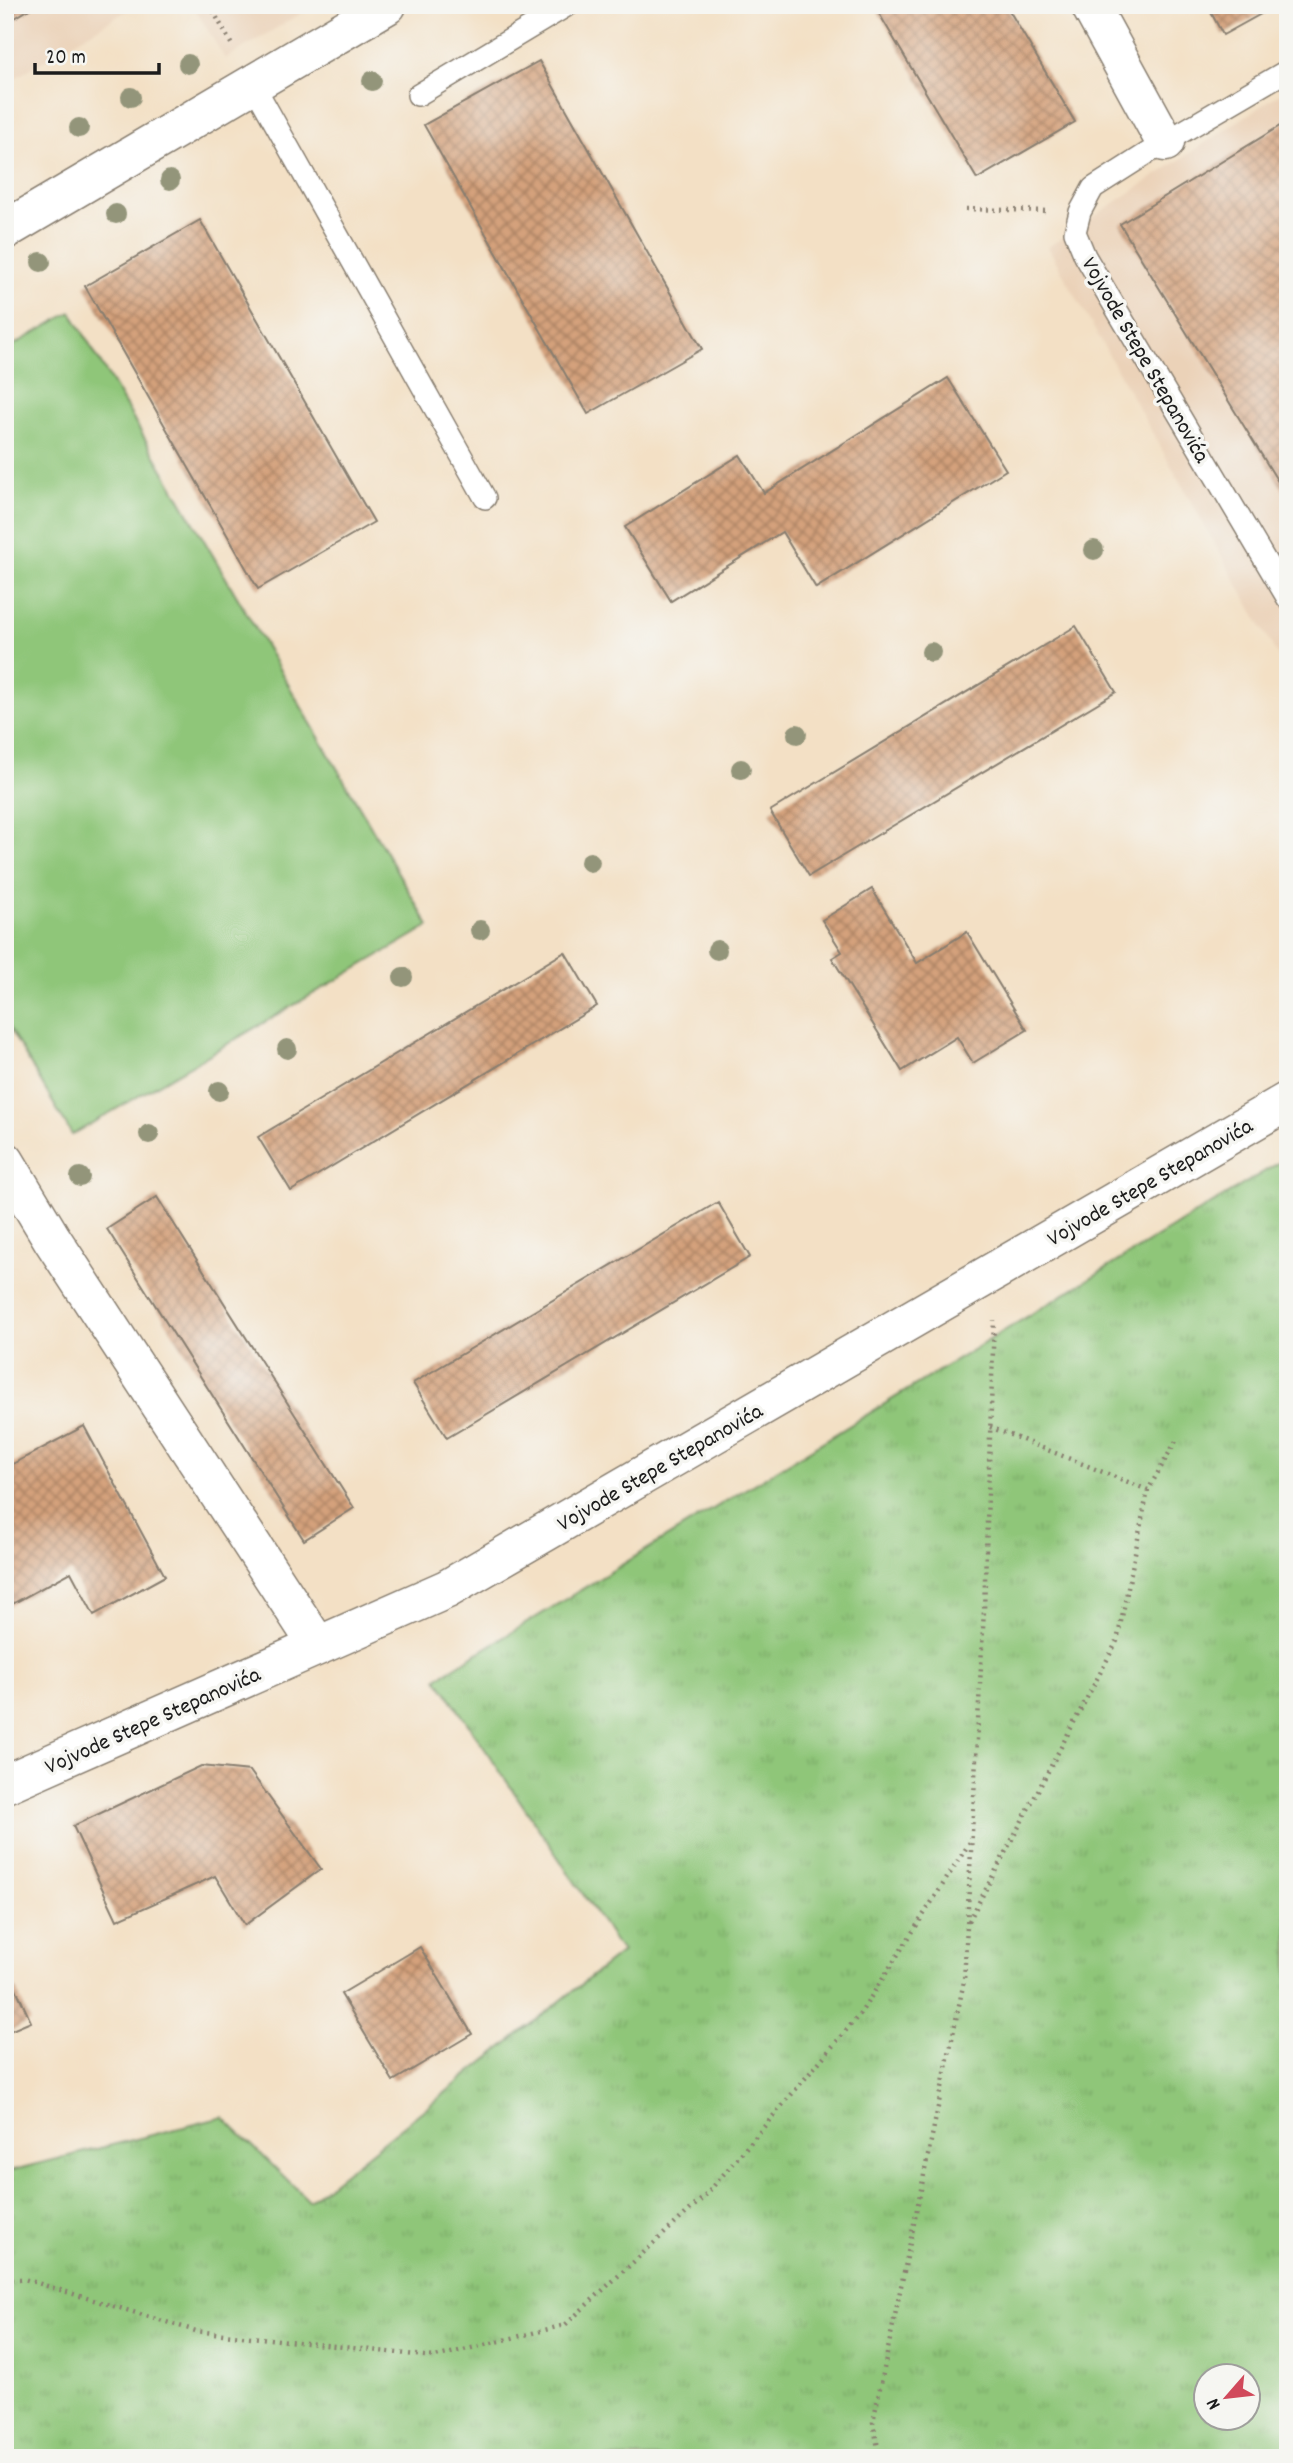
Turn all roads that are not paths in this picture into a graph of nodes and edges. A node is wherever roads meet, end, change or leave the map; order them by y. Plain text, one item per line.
1 (387, 5) edge
2 (568, 5) edge
3 (1090, 5) edge
4 (1288, 70) edge
5 (253, 84) junction
6 (418, 95) dead end
7 (1165, 142) junction
8 (5, 230) edge
9 (485, 498) dead end
10 (1288, 599) edge
11 (1288, 1101) edge
12 (5, 1161) edge
13 (317, 1646) junction
14 (5, 1784) edge

1 - 5 street
2 - 6 lane
3 - 7 street
4 - 7 lane
5 - 8 street
5 - 9 lane
7 - 10 lane, Vojvode Stepe Stepanovića
11 - 13 street, Vojvode Stepe Stepanovića
12 - 13 street
13 - 14 street, Vojvode Stepe Stepanovića

